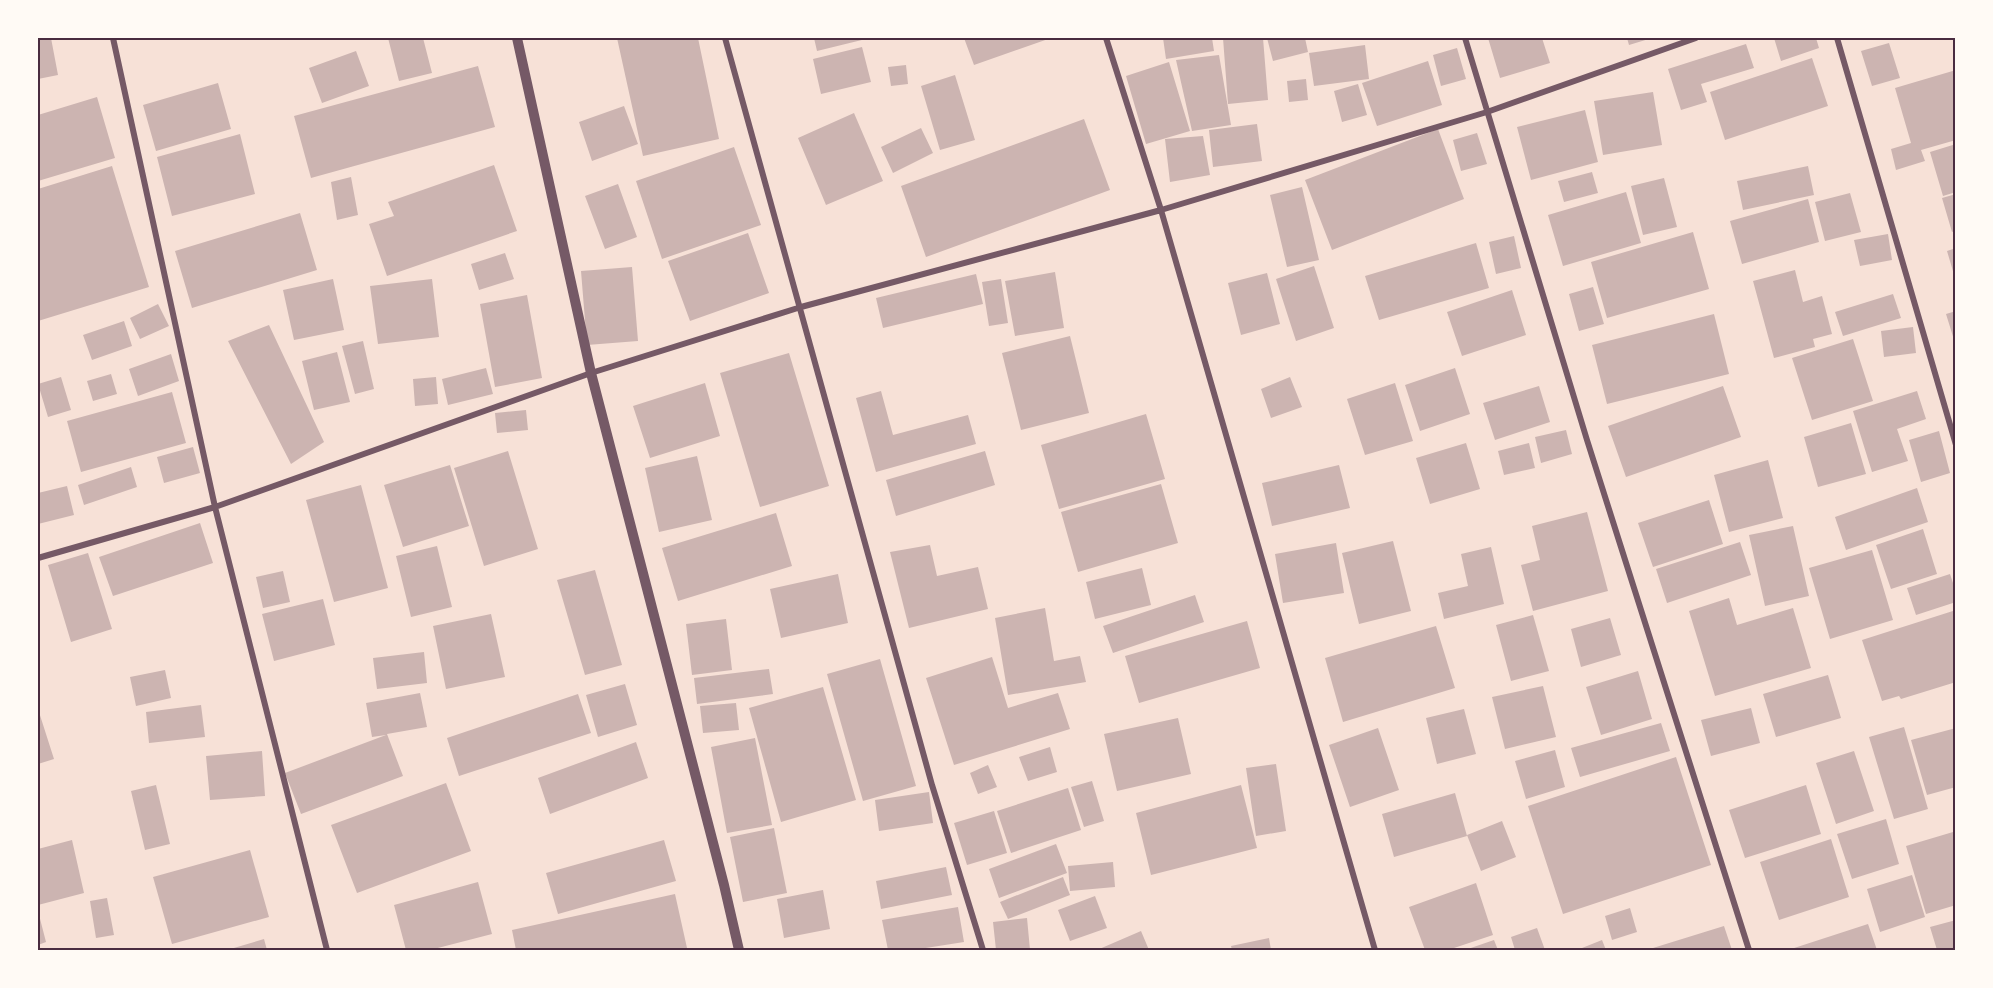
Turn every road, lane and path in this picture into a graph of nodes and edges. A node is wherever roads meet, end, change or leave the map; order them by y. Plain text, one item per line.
1 (113, 38) edge
2 (517, 38) edge
3 (725, 38) edge
4 (1106, 38) edge
5 (1466, 38) edge
6 (1696, 38) edge
7 (1837, 38) edge
8 (1487, 112) junction
9 (1161, 210) junction
10 (801, 307) junction
11 (591, 373) junction
12 (1956, 445) edge
13 (215, 507) junction
14 (38, 558) edge
15 (327, 951) edge
16 (739, 951) edge
17 (983, 951) edge
18 (1375, 951) edge
19 (1749, 951) edge

1 - 13 street
2 - 11 street
3 - 10 street
4 - 9 street
5 - 8 street
6 - 8 street
7 - 12 street
8 - 9 street
8 - 19 street
9 - 10 street
9 - 18 street
10 - 11 street
10 - 17 street
11 - 13 street
11 - 16 street
13 - 14 street
13 - 15 street

